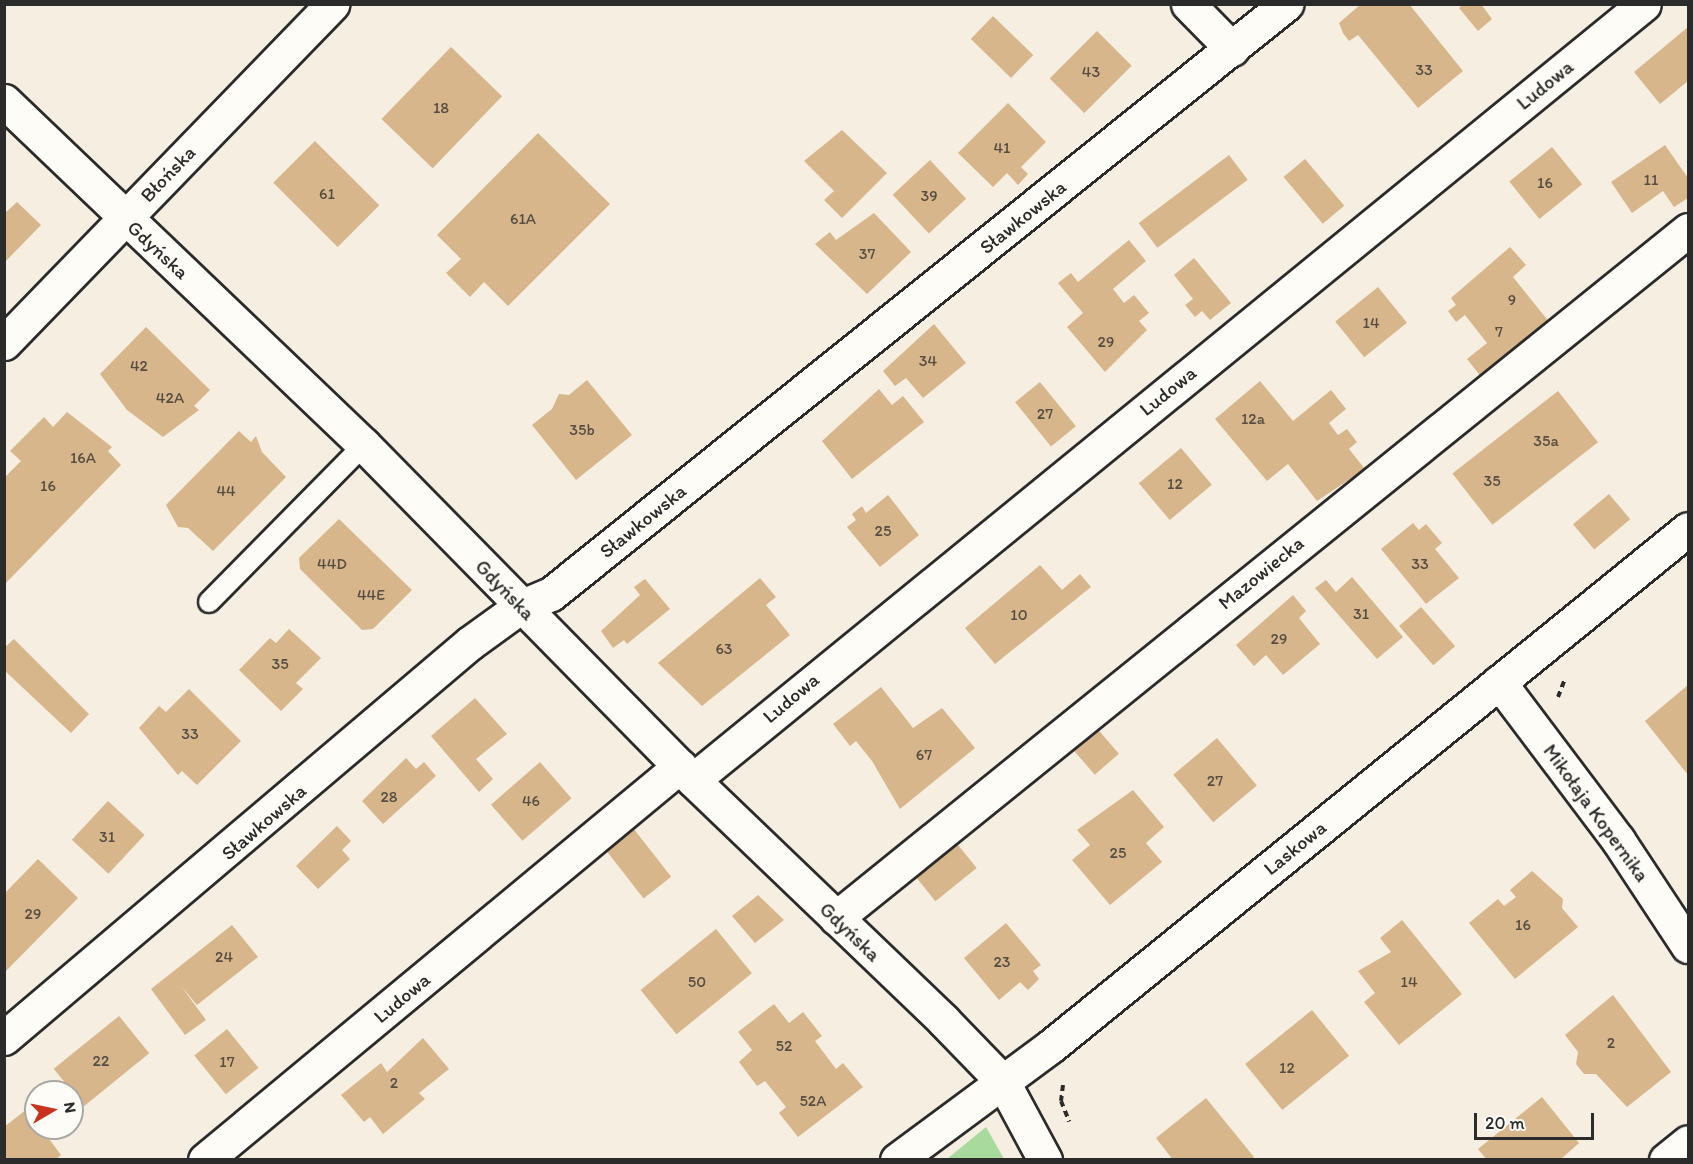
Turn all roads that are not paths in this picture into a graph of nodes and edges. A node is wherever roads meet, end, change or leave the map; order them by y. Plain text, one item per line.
1 (332, 4) edge
2 (1188, 4) edge
3 (1286, 4) edge
4 (1644, 4) edge
5 (1232, 49) junction
6 (4, 101) edge
7 (125, 219) junction
8 (1689, 230) edge
9 (4, 344) edge
10 (364, 445) junction
11 (1689, 529) edge
12 (210, 602) dead end
13 (520, 607) junction
14 (1499, 682) junction
15 (687, 773) junction
16 (836, 918) junction
17 (1689, 946) edge
18 (4, 1038) edge
19 (1003, 1082) junction
20 (1689, 1142) edge
21 (205, 1160) edge
22 (897, 1160) edge
23 (1045, 1160) edge
24 (1666, 1160) edge

1 - 7 street, Błońska
2 - 5 street
3 - 5 street, Sławkowska
4 - 15 street, Ludowa
5 - 13 street, Sławkowska
6 - 7 street, Gdyńska
7 - 9 street, Błońska
7 - 10 street, Gdyńska
8 - 16 street, Mazowiecka
10 - 12 lane
10 - 13 street, Gdyńska
11 - 14 street, Laskowa
13 - 15 street, Gdyńska
13 - 18 street, Sławkowska
14 - 17 street, Mikołaja Kopernika
14 - 19 street, Laskowa
15 - 16 street, Gdyńska
15 - 21 street, Ludowa
16 - 19 street, Gdyńska
19 - 22 street, Laskowa
19 - 23 street, Gdyńska
20 - 24 street

